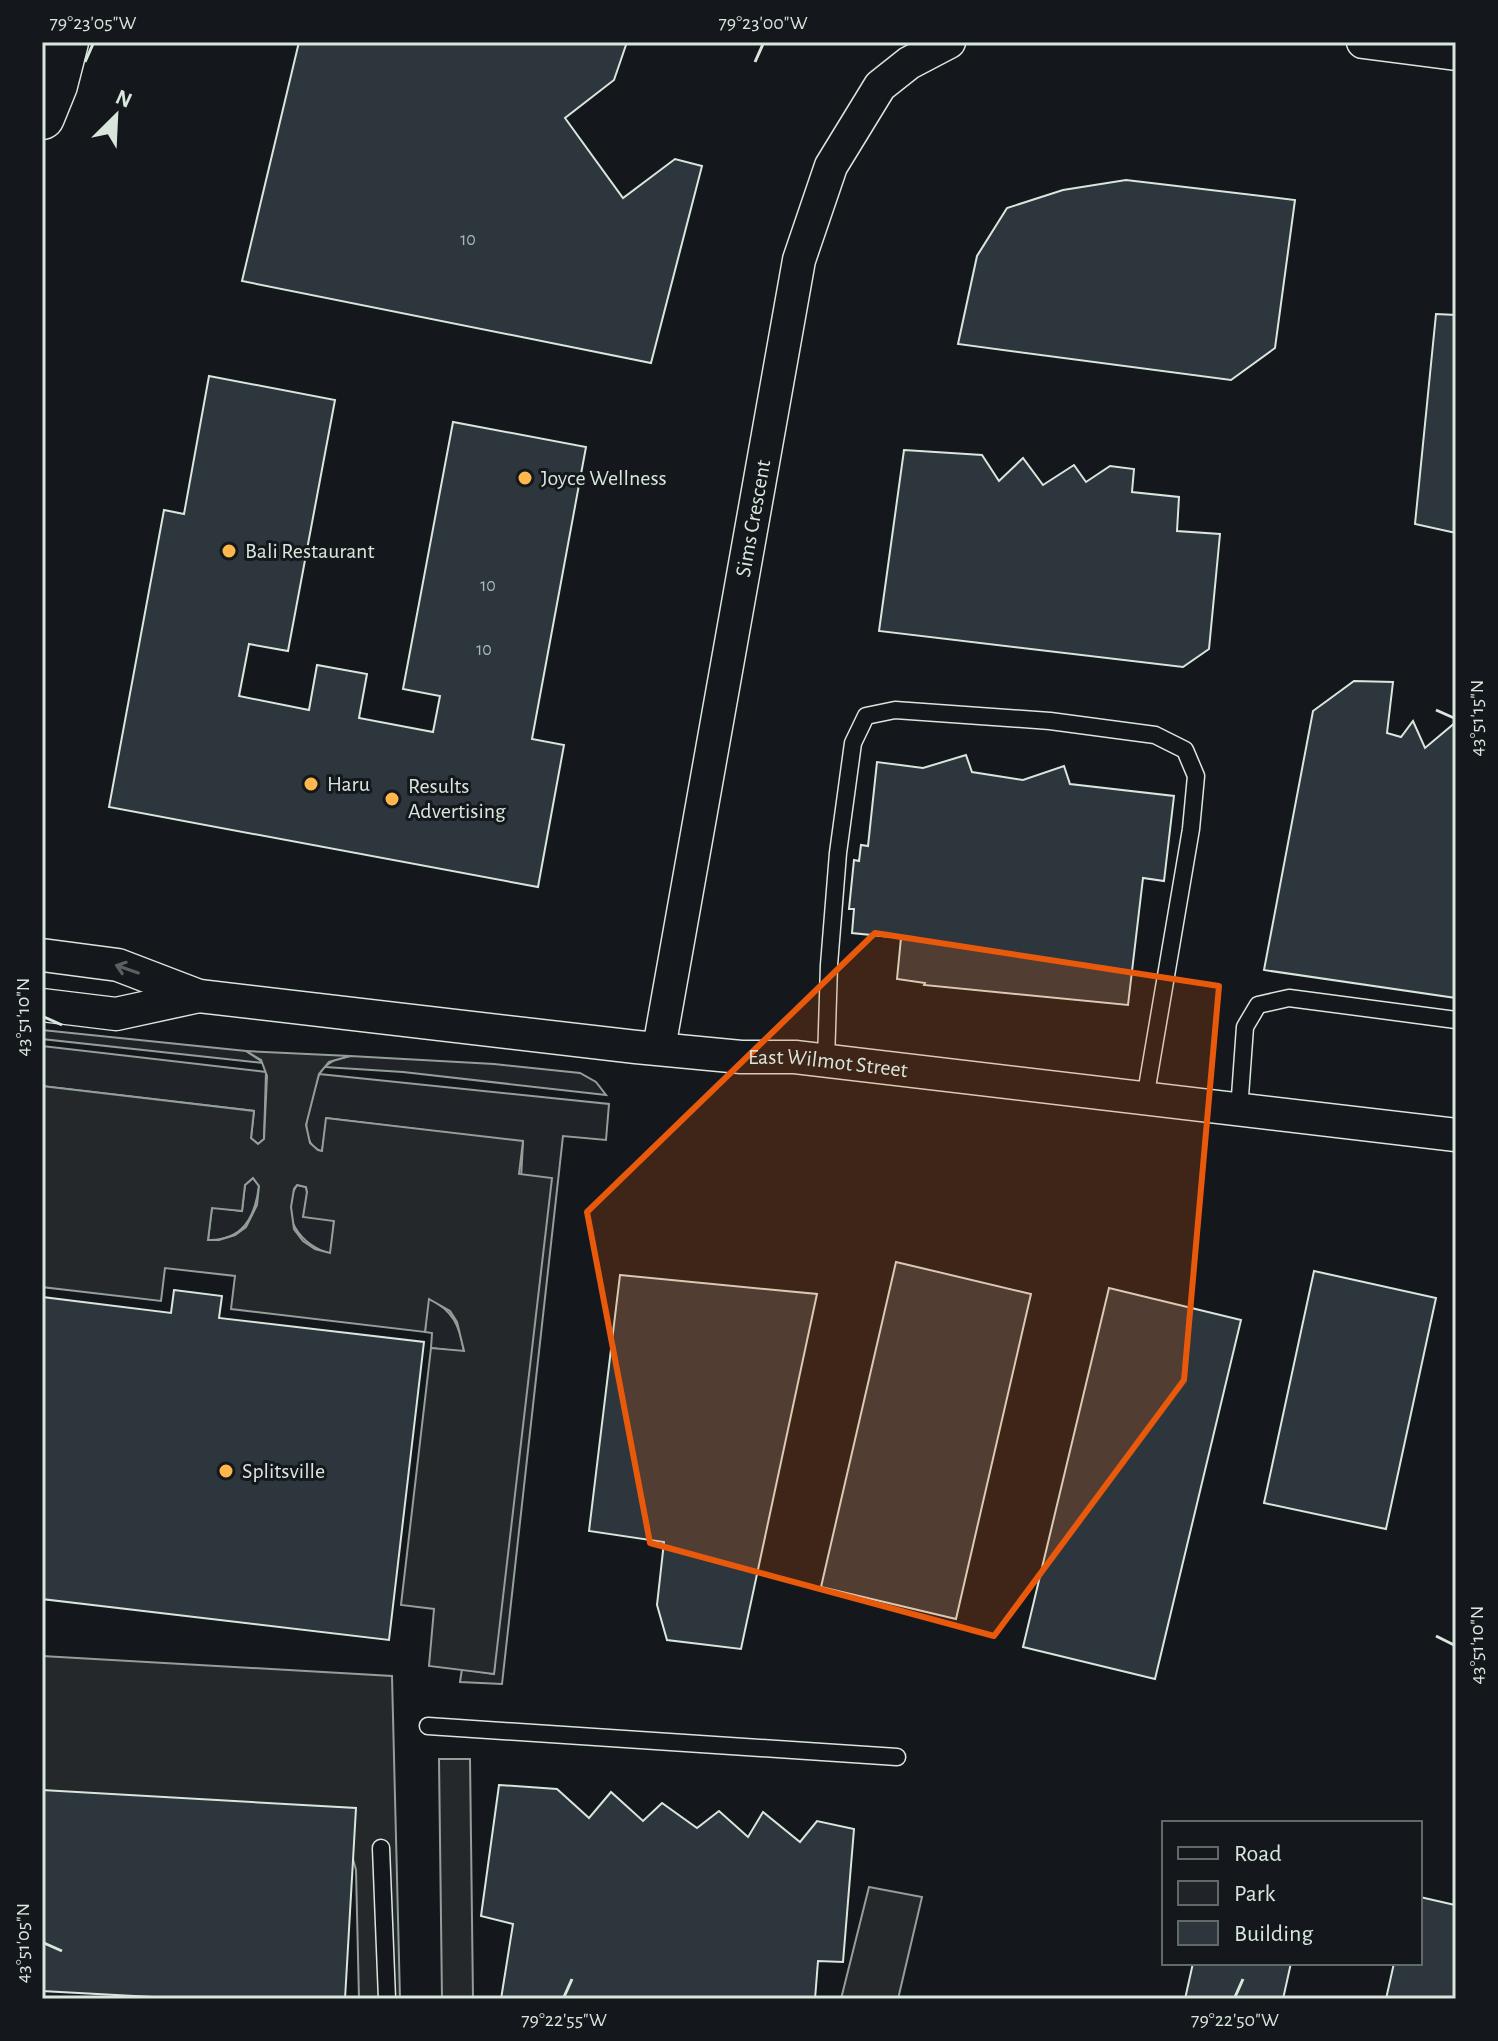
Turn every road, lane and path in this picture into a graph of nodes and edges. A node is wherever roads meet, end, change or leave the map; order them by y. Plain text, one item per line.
1 (66, 42) edge
2 (949, 42) edge
3 (1363, 42) edge
4 (1456, 54) edge
5 (42, 117) edge
6 (42, 955) edge
7 (199, 996) junction
8 (42, 1005) edge
9 (1456, 1020) edge
10 (659, 1048) junction
11 (826, 1061) junction
12 (1145, 1099) junction
13 (1239, 1110) junction
14 (1456, 1135) edge
15 (428, 1726) dead end
16 (897, 1757) dead end
17 (381, 1848) dead end
18 (387, 1999) edge

1 - 5 main road
2 - 10 street, Sims Crescent
3 - 4 street
7 -> 6 street, East Wilmot Street
7 - 8 street, East Wilmot Street
7 - 10 street, East Wilmot Street
9 - 13 lane
10 - 11 street, East Wilmot Street
11 - 12 street, East Wilmot Street
11 - 12 lane
12 - 13 street, East Wilmot Street
13 - 14 street, East Wilmot Street
15 - 16 lane
17 - 18 lane

